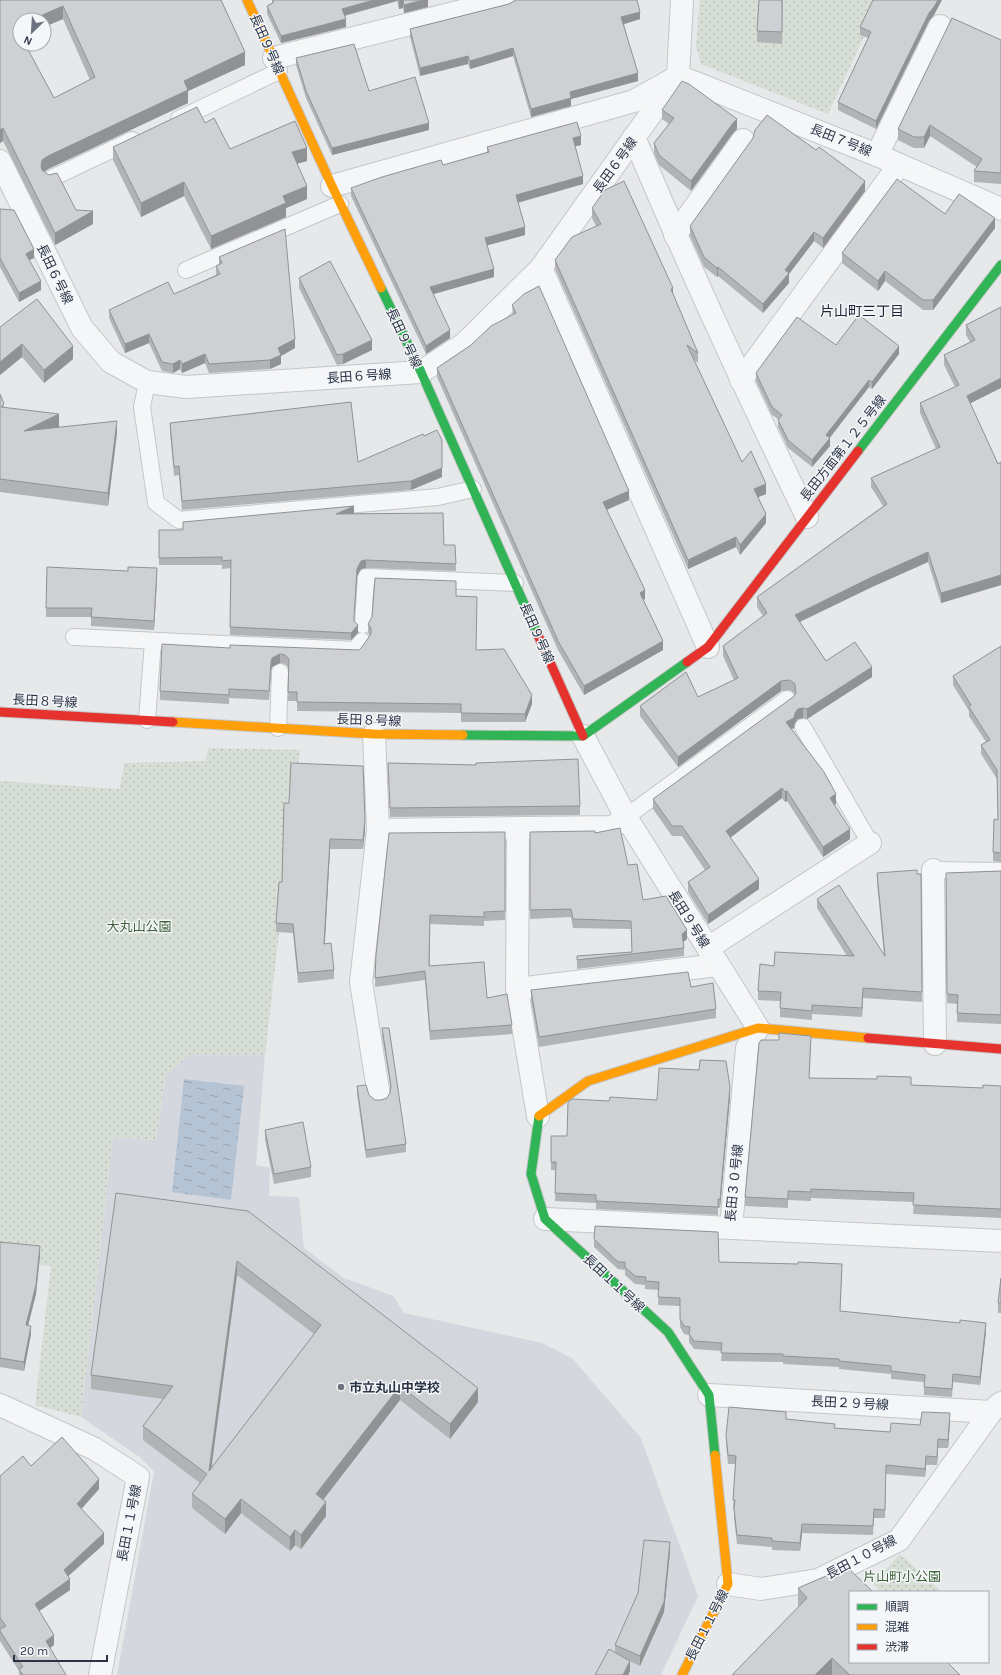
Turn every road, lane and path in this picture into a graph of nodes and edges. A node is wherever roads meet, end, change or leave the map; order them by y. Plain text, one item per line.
1 (247, 0) edge
2 (506, 0) edge
3 (682, 0) edge
4 (940, 26) dead end
5 (276, 65) junction
6 (678, 76) junction
7 (165, 125) edge
8 (144, 135) edge
9 (634, 137) junction
10 (743, 140) dead end
11 (877, 155) junction
12 (899, 165) junction
13 (2, 171) edge
14 (50, 179) edge
15 (336, 195) junction
16 (1001, 209) edge
17 (675, 235) junction
18 (1001, 265) edge
19 (541, 268) junction
20 (186, 270) dead end
21 (421, 372) junction
22 (740, 380) junction
23 (147, 382) junction
24 (473, 489) junction
25 (806, 517) junction
26 (515, 583) junction
27 (363, 625) dead end
28 (74, 637) dead end
29 (153, 640) junction
30 (362, 641) dead end
31 (708, 647) junction
32 (280, 672) dead end
33 (787, 699) edge
34 (0, 712) edge
35 (148, 720) junction
36 (803, 727) dead end
37 (278, 728) junction
38 (374, 734) junction
39 (583, 736) junction
40 (626, 817) junction
41 (518, 828) junction
42 (378, 830) junction
43 (870, 842) joint
44 (933, 870) joint
45 (1001, 871) edge
46 (713, 956) junction
47 (517, 989) junction
48 (758, 1028) junction
49 (935, 1044) junction
50 (1001, 1049) edge
51 (378, 1096) dead end
52 (538, 1116) junction
53 (545, 1219) junction
54 (731, 1228) junction
55 (1001, 1240) edge
56 (709, 1395) junction
57 (0, 1405) edge
58 (996, 1408) edge
59 (728, 1584) junction
60 (100, 1675) edge
61 (682, 1675) edge

1 - 5 street, 長田９号線
2 - 5 street
3 - 6 street
4 - 11 street
5 - 7 lane
5 - 15 street, 長田９号線
6 - 9 street, 長田６号線
6 - 11 street, 長田７号線
6 - 15 street
8 - 14 lane
9 - 17 street
9 - 19 street, 長田６号線
10 - 17 street
11 - 12 street, 長田７号線
12 - 16 street, 長田７号線
12 - 22 street
13 - 23 street, 長田６号線
15 - 20 lane
15 - 21 street, 長田９号線
17 - 22 street
18 - 25 street, 長田方面第１２５号線
19 - 21 street, 長田６号線
19 - 31 street
21 - 23 street, 長田６号線
21 - 24 street, 長田９号線
22 - 25 street
23 - 24 lane
24 - 26 street, 長田９号線
25 - 31 street, 長田方面第１２５号線
26 - 27 lane
26 - 39 street, 長田９号線
28 - 29 lane
29 - 30 lane
29 - 35 lane
31 - 39 street
32 - 37 lane
33 - 40 lane
34 - 35 street, 長田８号線
35 - 37 street, 長田８号線
36 - 43 lane
37 - 38 street, 長田８号線
38 - 39 street, 長田８号線
38 - 42 street
39 - 40 street, 長田９号線
40 - 41 street
40 - 46 street, 長田９号線
41 - 42 street
41 - 47 street
42 - 51 street
43 - 46 street
44 - 45 lane
44 - 49 street
46 - 47 street
46 - 48 street, 長田９号線
47 - 52 street
48 - 49 street
48 - 52 street
48 - 54 street, 長田３０号線
49 - 50 street
52 - 53 street
53 - 54 street, 長田３０号線
53 - 56 street, 長田１１号線
54 - 55 street
56 - 58 street, 長田２９号線
56 - 59 street, 長田１１号線
57 - 60 street, 長田１１号線
58 - 59 street, 長田１０号線
59 - 61 street, 長田１１号線

